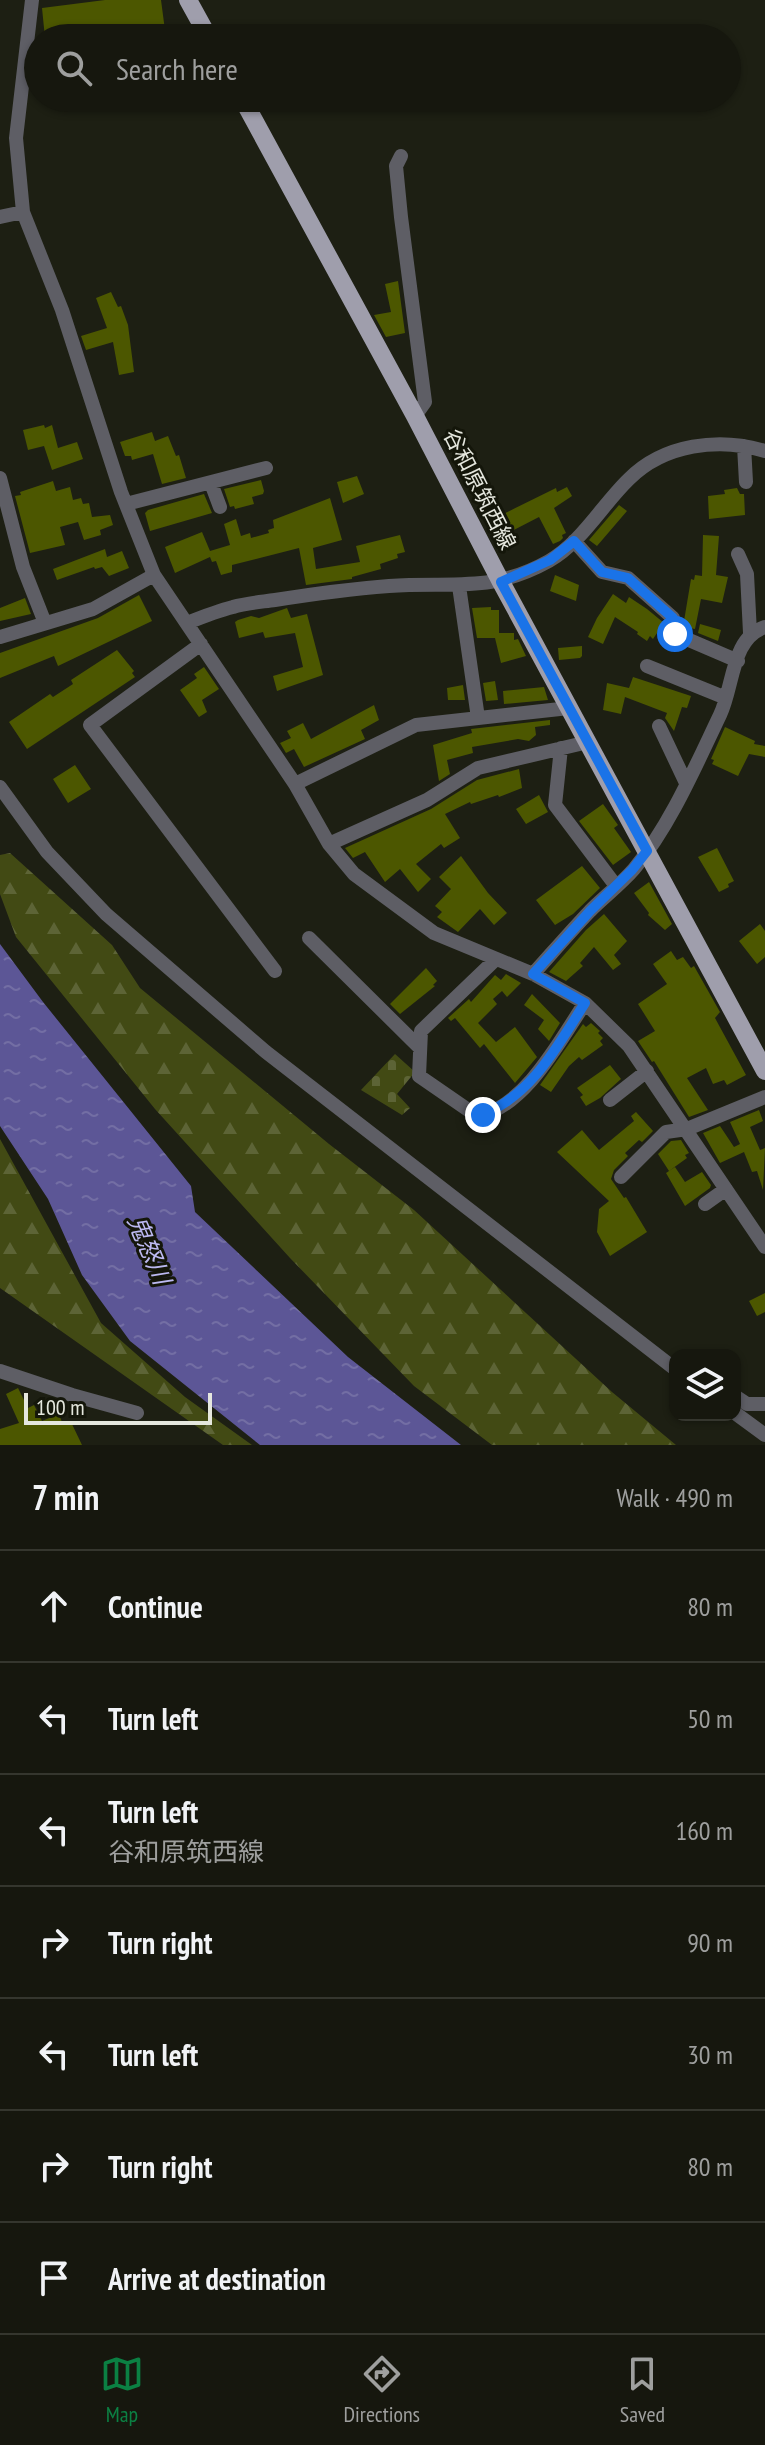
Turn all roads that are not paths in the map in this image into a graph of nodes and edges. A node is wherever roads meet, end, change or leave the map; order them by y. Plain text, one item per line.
1 (32, 0) edge
2 (188, 0) edge
3 (29, 24) edge
4 (201, 24) edge
5 (24, 69) edge
6 (250, 112) edge
7 (401, 156) dead end
8 (23, 212) junction
9 (0, 217) edge
10 (415, 416) junction
11 (744, 446) junction
12 (765, 451) edge
13 (266, 468) dead end
14 (0, 478) edge
15 (746, 482) dead end
16 (211, 483) junction
17 (126, 504) junction
18 (220, 507) dead end
19 (574, 541) junction
20 (738, 554) dead end
21 (154, 575) junction
22 (501, 582) junction
23 (459, 586) junction
24 (45, 623) junction
25 (187, 623) junction
26 (765, 627) edge
27 (750, 633) junction
28 (0, 637) edge
29 (201, 644) junction
30 (738, 661) junction
31 (647, 666) dead end
32 (726, 698) junction
33 (569, 708) junction
34 (478, 718) junction
35 (659, 726) dead end
36 (588, 742) junction
37 (561, 748) junction
38 (686, 783) junction
39 (295, 784) junction
40 (0, 787) edge
41 (329, 844) junction
42 (647, 851) junction
43 (616, 886) junction
44 (309, 938) dead end
45 (496, 959) junction
46 (275, 971) dead end
47 (533, 974) junction
48 (585, 1003) junction
49 (420, 1048) junction
50 (647, 1071) junction
51 (765, 1071) edge
52 (765, 1097) edge
53 (610, 1100) dead end
54 (687, 1129) junction
55 (621, 1177) dead end
56 (726, 1189) junction
57 (705, 1204) dead end
58 (765, 1247) edge
59 (669, 1363) edge
60 (0, 1371) edge
61 (741, 1400) edge
62 (765, 1404) edge
63 (137, 1413) dead end
64 (741, 1417) edge
65 (765, 1435) edge

1 - 3 street
2 - 4 main road
5 - 8 street
6 - 10 main road, 谷和原筑西線
7 - 10 street
8 - 9 street
8 - 17 street
10 - 22 main road, 谷和原筑西線
11 - 12 street
11 - 15 street
11 - 19 street
13 - 16 street
14 - 24 street
16 - 17 street
16 - 18 street
17 - 21 street
19 - 22 street
19 - 30 street
20 - 27 street
21 - 24 street
21 - 25 street
22 - 23 street
22 - 33 main road, 谷和原筑西線
23 - 25 street
23 - 34 street
24 - 28 street
25 - 29 street
26 - 27 street
27 - 30 street
29 - 39 street
29 - 46 street
30 - 32 street
31 - 32 street
32 - 38 street
33 - 34 street
33 - 36 main road, 谷和原筑西線
34 - 39 street
35 - 38 street
36 - 37 street
36 - 42 main road, 谷和原筑西線
37 - 41 street
37 - 43 street
38 - 42 street
39 - 41 street
40 - 59 street
41 - 45 street
42 - 43 street
42 - 51 main road, 谷和原筑西線
43 - 47 street
44 - 49 street
45 - 47 street
45 - 49 street
47 - 48 street
48 - 49 street
48 - 50 street
50 - 53 street
50 - 54 street
52 - 54 street
54 - 55 street
54 - 56 street
56 - 57 street
56 - 58 street
60 - 63 street
61 - 62 street
64 - 65 street

